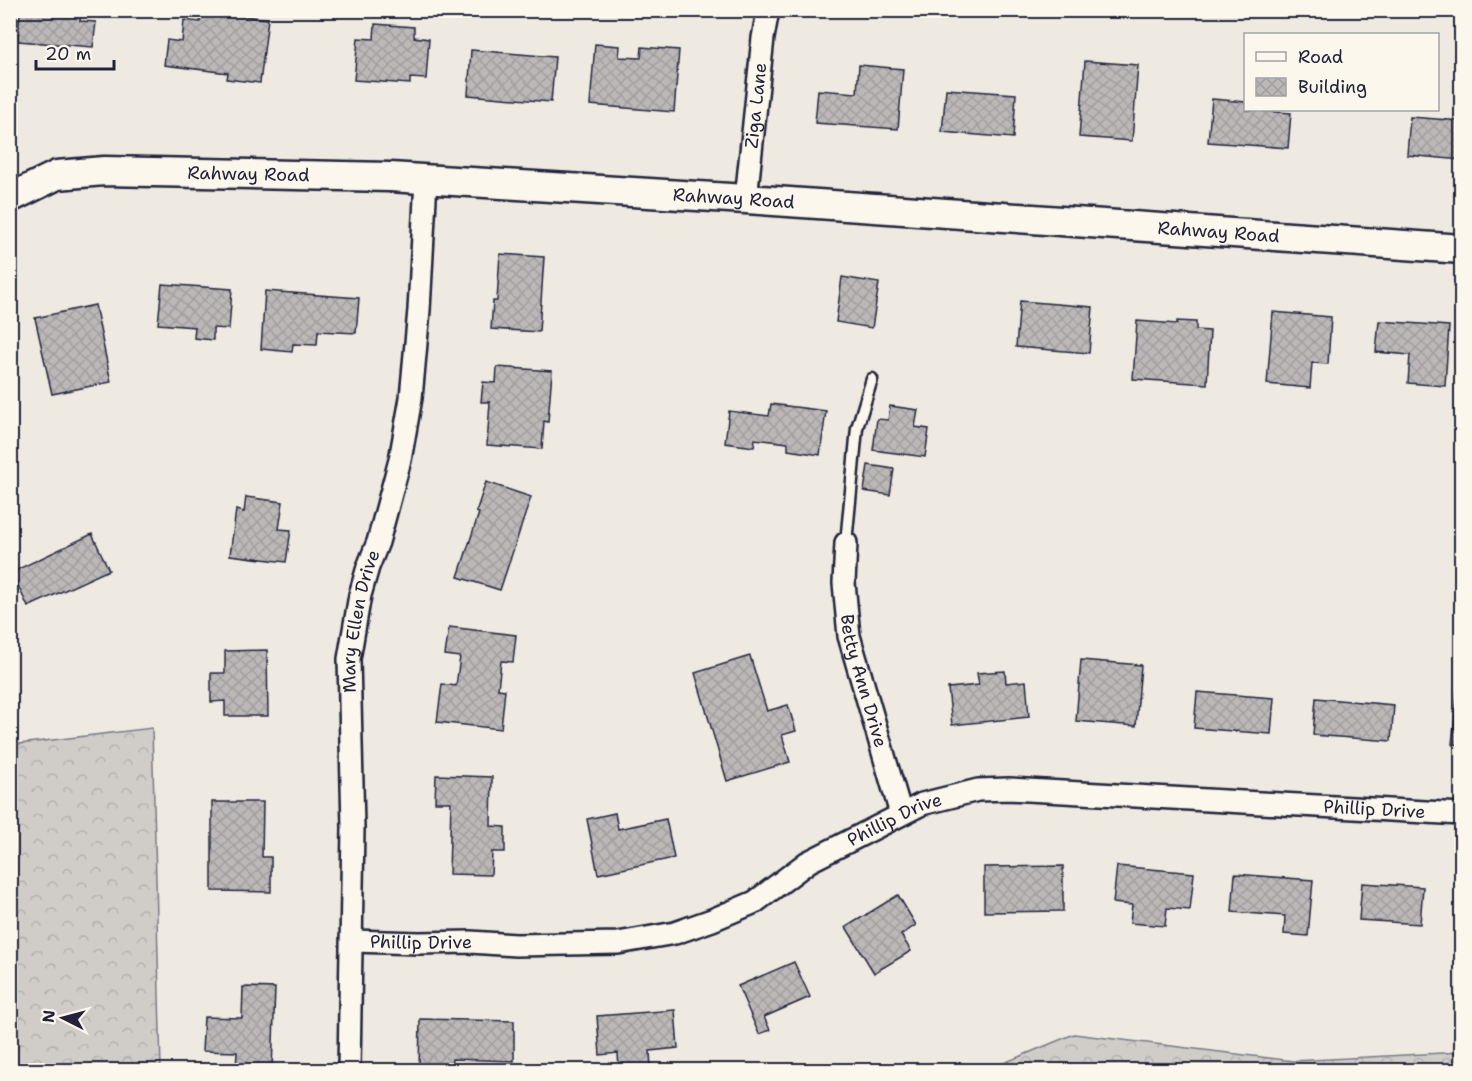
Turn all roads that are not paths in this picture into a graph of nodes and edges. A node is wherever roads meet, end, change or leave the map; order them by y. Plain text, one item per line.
1 (768, 10) edge
2 (426, 180) junction
3 (10, 198) edge
4 (746, 199) junction
5 (1461, 249) edge
6 (872, 379) dead end
7 (846, 543) joint
8 (901, 814) junction
9 (1461, 814) edge
10 (352, 940) junction
11 (349, 1071) edge

1 - 4 street, Ziga Lane
2 - 3 street, Rahway Road
2 - 4 street, Rahway Road
2 - 10 street, Mary Ellen Drive
4 - 5 street, Rahway Road
6 - 7 lane
7 - 8 street, Betty Ann Drive
8 - 9 street, Phillip Drive
8 - 10 street, Phillip Drive
10 - 11 street, Mary Ellen Drive

